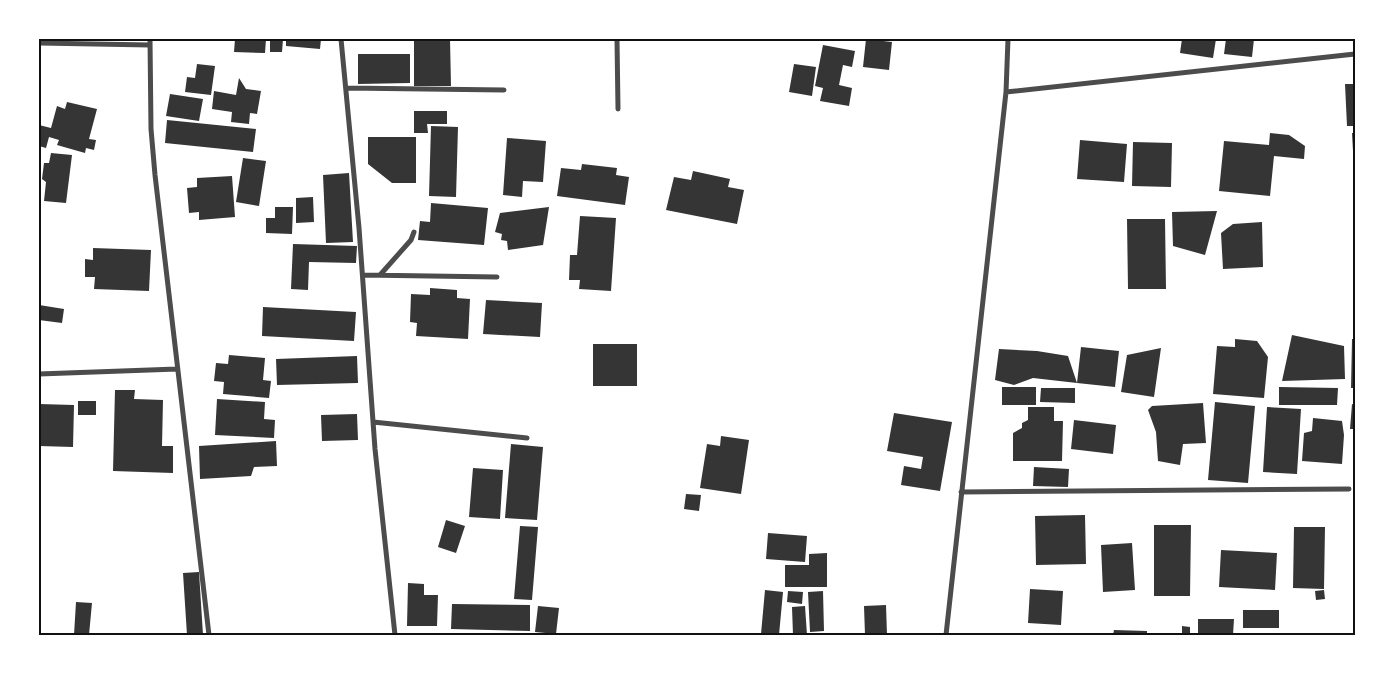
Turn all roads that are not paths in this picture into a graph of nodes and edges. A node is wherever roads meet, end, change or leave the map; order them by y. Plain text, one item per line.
1 (341, 39) edge
2 (617, 39) edge
3 (1008, 39) edge
4 (150, 42) edge
5 (39, 43) edge
6 (1355, 54) edge
7 (346, 88) junction
8 (504, 90) dead end
9 (1006, 92) junction
10 (618, 109) dead end
11 (414, 232) dead end
12 (363, 275) junction
13 (380, 275) junction
14 (497, 277) dead end
15 (178, 369) junction
16 (39, 374) edge
17 (373, 422) junction
18 (527, 438) dead end
19 (1349, 489) dead end
20 (961, 492) junction
21 (209, 635) edge
22 (395, 635) edge
23 (946, 635) edge

1 - 7 street
2 - 10 street
3 - 9 street
4 - 5 street
4 - 15 street
6 - 9 street
7 - 8 street
7 - 12 street
9 - 20 street
11 - 13 street
12 - 13 street
12 - 17 street
13 - 14 street
15 - 16 street
15 - 21 street
17 - 18 street
17 - 22 street
19 - 20 street
20 - 23 street

